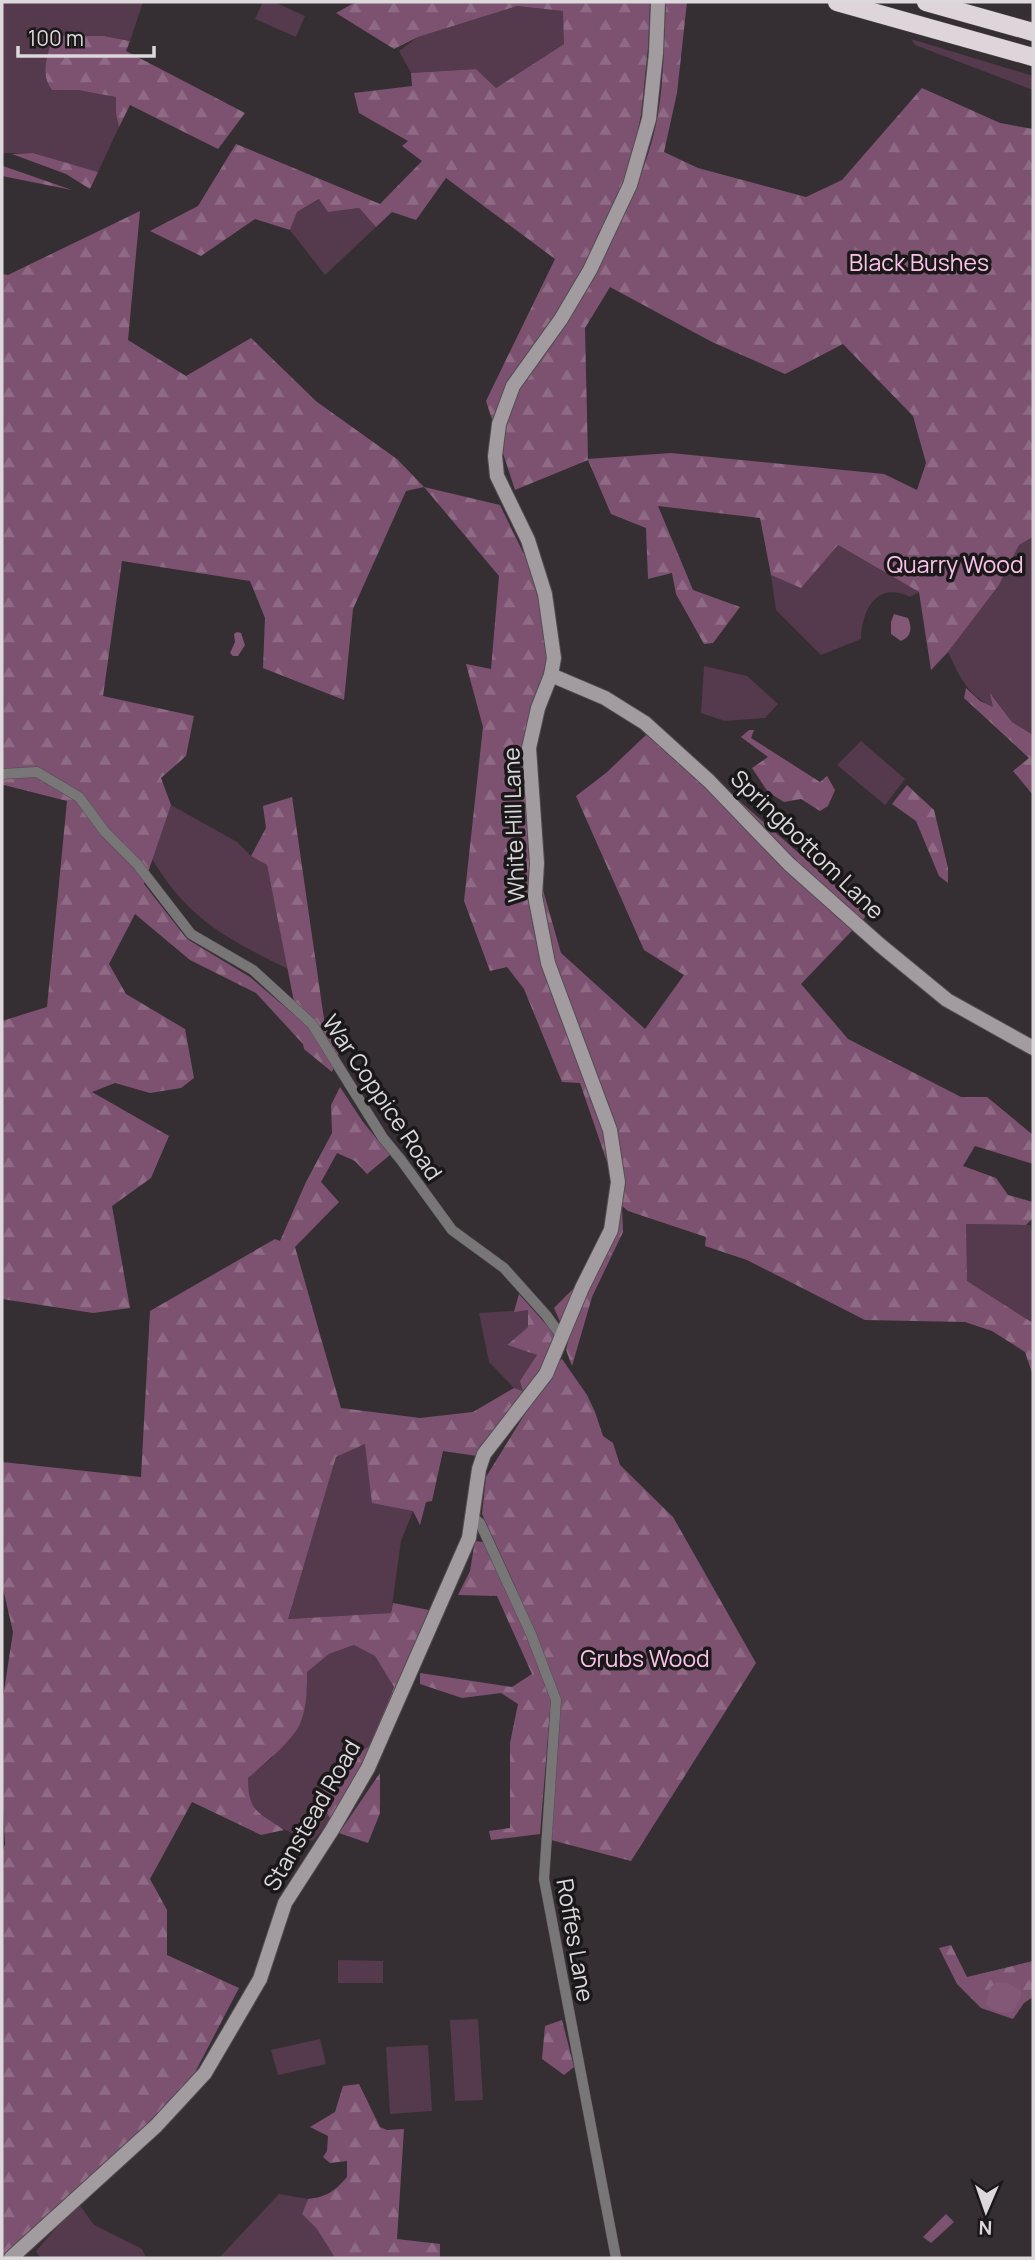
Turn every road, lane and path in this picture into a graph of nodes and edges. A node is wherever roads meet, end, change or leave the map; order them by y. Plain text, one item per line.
1 (658, 2) edge
2 (837, 2) edge
3 (926, 2) edge
4 (1033, 32) edge
5 (1033, 57) edge
6 (551, 675) junction
7 (2, 774) edge
8 (1033, 1048) edge
9 (562, 1338) junction
10 (472, 1517) junction
11 (11, 2258) edge
12 (616, 2258) edge

1 - 6 street, White Hill Lane
2 - 5 highway
3 - 4 highway
6 - 8 street, Springbottom Lane
6 - 9 street, White Hill Lane
7 - 9 street, War Coppice Road
9 - 10 street, Stanstead Road
10 - 11 street, Stanstead Road
10 - 12 street, Roffes Lane

